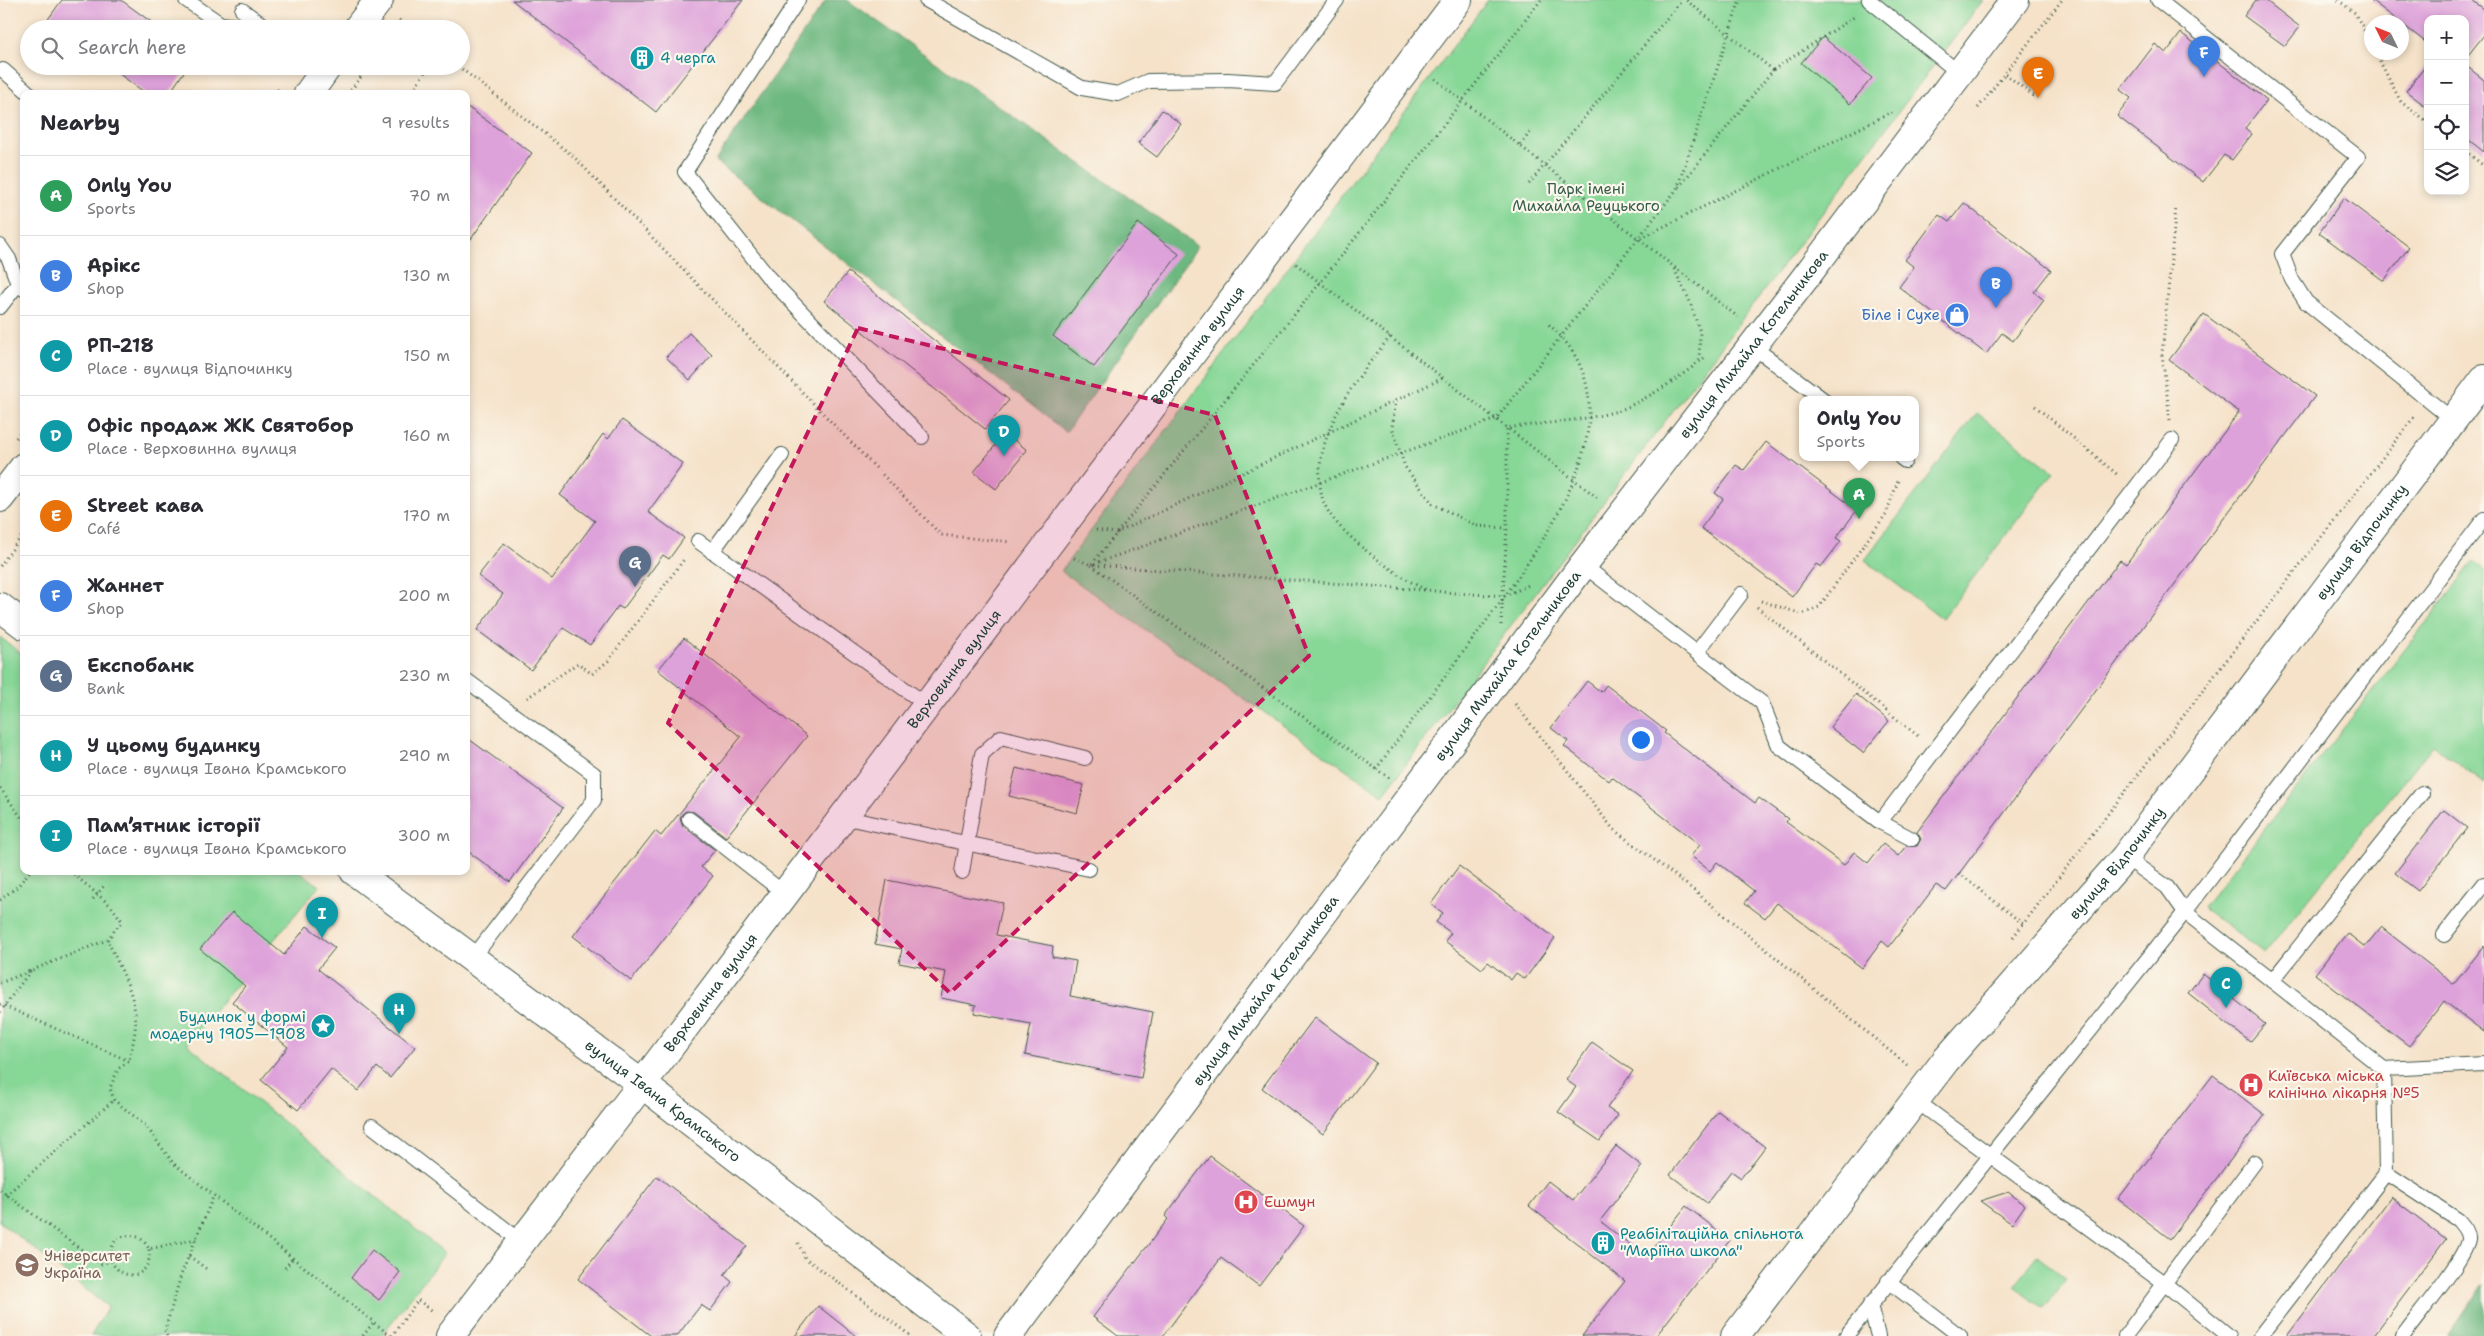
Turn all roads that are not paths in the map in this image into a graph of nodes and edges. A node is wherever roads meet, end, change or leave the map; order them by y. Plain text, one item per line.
1 (186, 0) edge
2 (379, 0) edge
3 (798, 0) edge
4 (926, 0) edge
5 (1337, 0) edge
6 (1458, 0) edge
7 (2015, 0) edge
8 (2158, 0) edge
9 (1872, 2) edge
10 (242, 10) dead end
11 (215, 20) edge
12 (256, 20) edge
13 (364, 20) edge
14 (3, 70) dead end
15 (1959, 73) junction
16 (26, 90) edge
17 (0, 246) edge
18 (20, 285) edge
19 (20, 288) edge
20 (0, 307) edge
21 (1749, 335) junction
22 (2484, 379) edge
23 (1819, 396) edge
24 (2453, 420) junction
25 (922, 437) dead end
26 (2172, 440) road end
27 (782, 455) dead end
28 (20, 472) edge
29 (0, 498) edge
30 (2483, 522) edge
31 (698, 541) road end
32 (712, 552) junction
33 (1577, 574) junction
34 (1741, 594) road end
35 (0, 607) edge
36 (20, 622) edge
37 (1697, 652) junction
38 (470, 683) edge
39 (927, 705) junction
40 (1085, 758) dead end
41 (2422, 793) dead end
42 (842, 817) junction
43 (689, 820) dead end
44 (1880, 822) junction
45 (1912, 839) dead end
46 (968, 844) junction
47 (2124, 857) junction
48 (1089, 870) dead end
49 (962, 872) dead end
50 (359, 875) edge
51 (2484, 884) edge
52 (784, 893) junction
53 (2185, 912) junction
54 (2444, 935) dead end
55 (472, 959) junction
56 (2272, 981) junction
57 (2484, 1064) edge
58 (2384, 1069) junction
59 (642, 1084) junction
60 (1915, 1100) junction
61 (372, 1126) dead end
62 (1991, 1155) junction
63 (2255, 1162) dead end
64 (2386, 1174) junction
65 (522, 1242) junction
66 (1888, 1281) junction
67 (2165, 1284) junction
68 (1870, 1305) junction
69 (1945, 1331) edge
70 (450, 1336) edge
71 (968, 1336) edge
72 (1008, 1336) edge
73 (1735, 1336) edge
74 (1846, 1336) edge
75 (1878, 1336) edge
76 (1960, 1336) edge
77 (2125, 1336) edge
78 (2229, 1336) edge
79 (2260, 1336) edge
80 (2403, 1336) edge

1 - 11 lane
2 - 13 street
3 - 25 lane
4 - 5 lane
6 - 39 street, Верховинна вулиця
7 - 15 street, вулиця Михайла Котельникова
8 - 24 lane
9 - 15 lane
10 - 12 lane
14 - 16 lane
15 - 21 street, вулиця Михайла Котельникова
17 - 18 lane
19 - 20 lane
21 - 23 lane
21 - 33 street, вулиця Михайла Котельникова
22 - 24 street, вулиця Відпочинку
24 - 47 street, вулиця Відпочинку
26 - 44 lane
27 - 32 lane
28 - 29 street
30 - 53 lane
31 - 32 lane
32 - 39 lane
33 - 37 lane
33 - 72 street, вулиця Михайла Котельникова
34 - 37 lane
35 - 36 street
37 - 44 lane
38 - 55 lane
39 - 42 street, Верховинна вулиця
40 - 46 lane
41 - 56 lane
42 - 46 lane
42 - 52 street, Верховинна вулиця
43 - 52 lane
44 - 45 lane
46 - 48 lane
46 - 49 lane
47 - 53 lane
47 - 60 street, вулиця Відпочинку
50 - 55 street, вулиця Івана Крамського
51 - 54 lane
52 - 59 street, Верховинна вулиця
53 - 56 lane
53 - 62 lane
55 - 59 street, вулиця Івана Крамського
56 - 58 lane
57 - 58 lane
58 - 64 lane
59 - 65 street, Верховинна вулиця
59 - 71 street, вулиця Івана Крамського
60 - 62 lane
60 - 73 street, вулиця Відпочинку
61 - 65 lane
62 - 66 lane
62 - 67 lane
63 - 67 lane
64 - 79 lane
64 - 80 lane
65 - 70 street, Верховинна вулиця
66 - 68 lane
66 - 69 lane
67 - 77 lane
67 - 78 lane
68 - 74 lane
68 - 75 lane
69 - 76 lane

